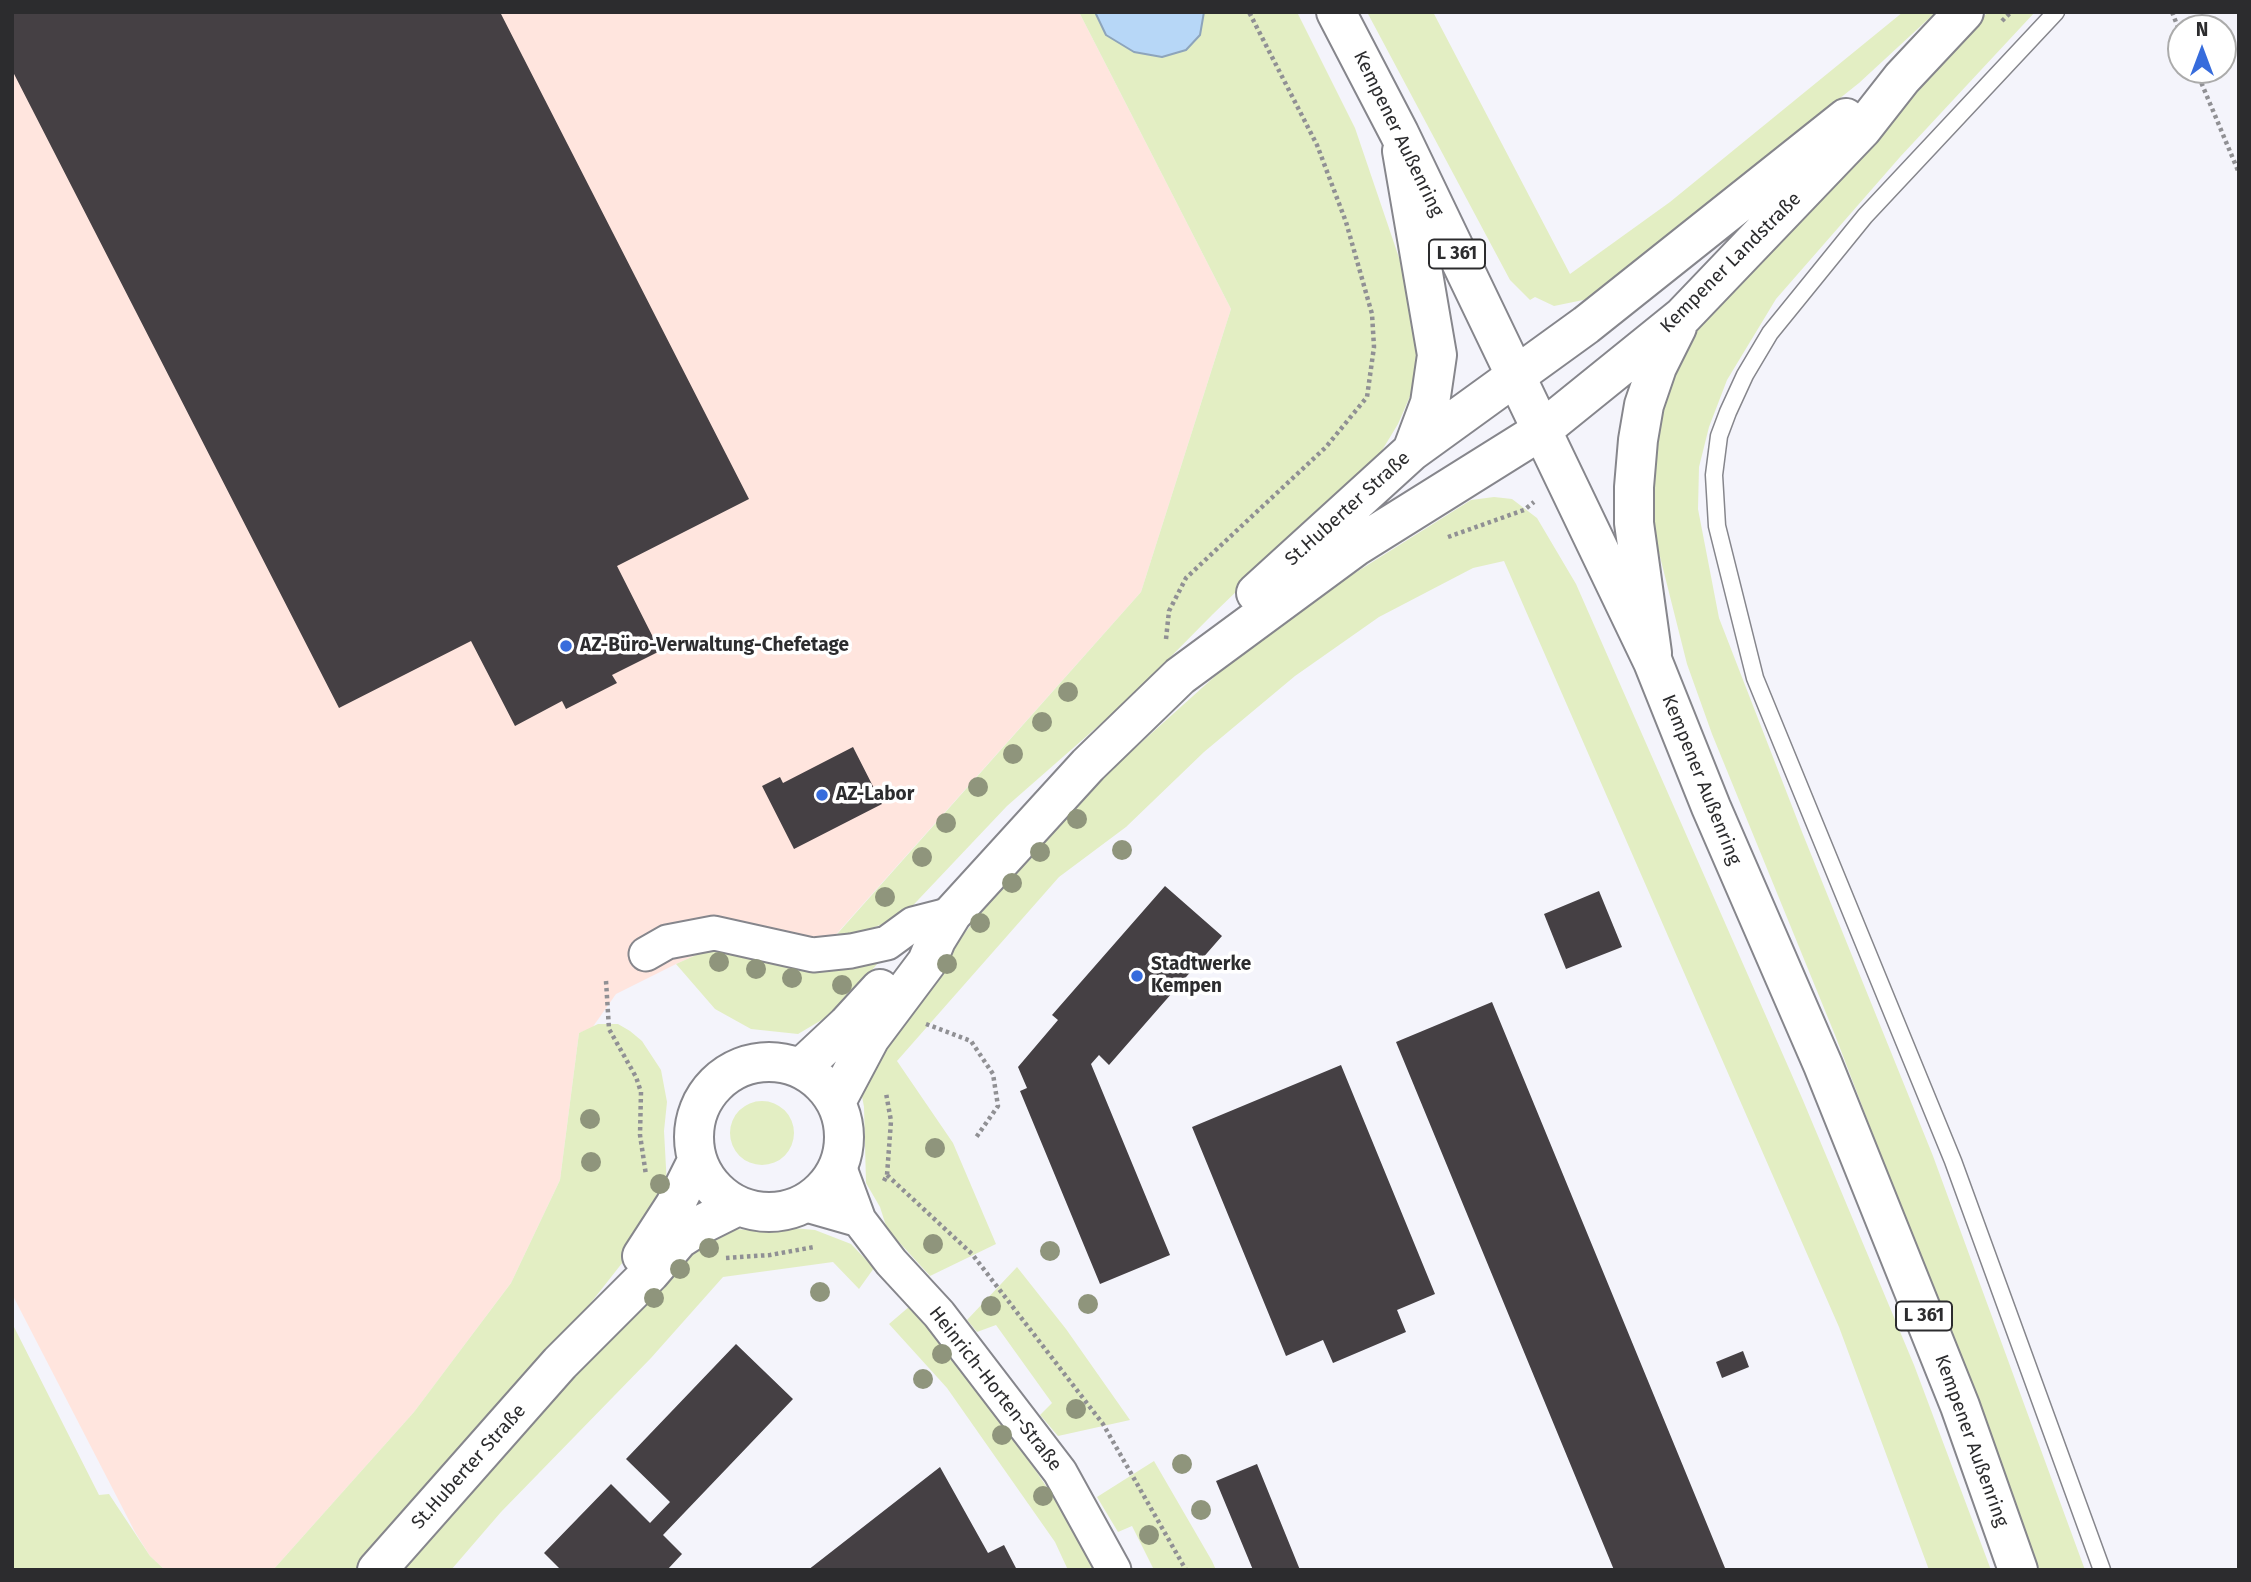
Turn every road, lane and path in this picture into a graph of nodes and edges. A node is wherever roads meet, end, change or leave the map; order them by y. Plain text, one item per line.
1 (1248, 12) edge
2 (1336, 12) edge
3 (1964, 12) edge
4 (2056, 12) edge
5 (1902, 78) junction
6 (2202, 84) edge
7 (1399, 133) junction
8 (2239, 173) edge
9 (1682, 316) junction
10 (1516, 375) junction
11 (1542, 430) junction
12 (1412, 451) junction
13 (1566, 479) junction
14 (1437, 541) dead end
15 (1653, 662) junction
16 (1189, 669) junction
17 (944, 927) junction
18 (646, 954) dead end
19 (606, 981) dead end
20 (915, 1020) dead end
21 (801, 1068) junction
22 (884, 1085) dead end
23 (836, 1102) junction
24 (975, 1139) dead end
25 (697, 1161) junction
26 (839, 1166) junction
27 (645, 1181) dead end
28 (803, 1204) junction
29 (738, 1206) junction
30 (859, 1220) junction
31 (815, 1247) dead end
32 (716, 1260) dead end
33 (560, 1363) junction
34 (377, 1570) edge
35 (1114, 1570) edge
36 (1186, 1570) edge
37 (2018, 1570) edge
38 (2102, 1570) edge

1 - 16 path
2 - 7 street, Kempener Außenring / L 361
3 - 5 street, Kempener Landstraße
4 - 38 lane
5 - 9 street, Kempener Landstraße
5 - 10 street, Kempener Landstraße
6 - 8 path
7 - 10 street, Kempener Außenring / L 361
7 - 12 street
9 - 11 street, Kempener Landstraße
9 - 15 street
10 - 11 street, Kempener Außenring / L 361
10 - 12 street, St.Huberter Straße
11 - 13 street, Kempener Außenring / L 361
11 - 16 street, St.Huberter Straße
12 - 16 street, St.Huberter Straße
13 - 14 path
13 - 15 street, Kempener Außenring / L 361
15 - 37 street, Kempener Außenring / L 361
16 - 17 street, St.Huberter Straße
17 - 18 street
17 - 21 street, St.Huberter Straße
17 - 23 street, St.Huberter Straße
19 - 27 path
20 - 24 path
21 - 23 street
21 - 25 street
22 - 36 path
23 - 26 street
25 - 29 street
25 - 33 street, St.Huberter Straße
26 - 28 street
26 - 30 street, Heinrich-Horten-Straße
28 - 29 street
28 - 30 street
29 - 33 street, St.Huberter Straße
30 - 35 street, Heinrich-Horten-Straße
31 - 32 path
33 - 34 street, St.Huberter Straße

